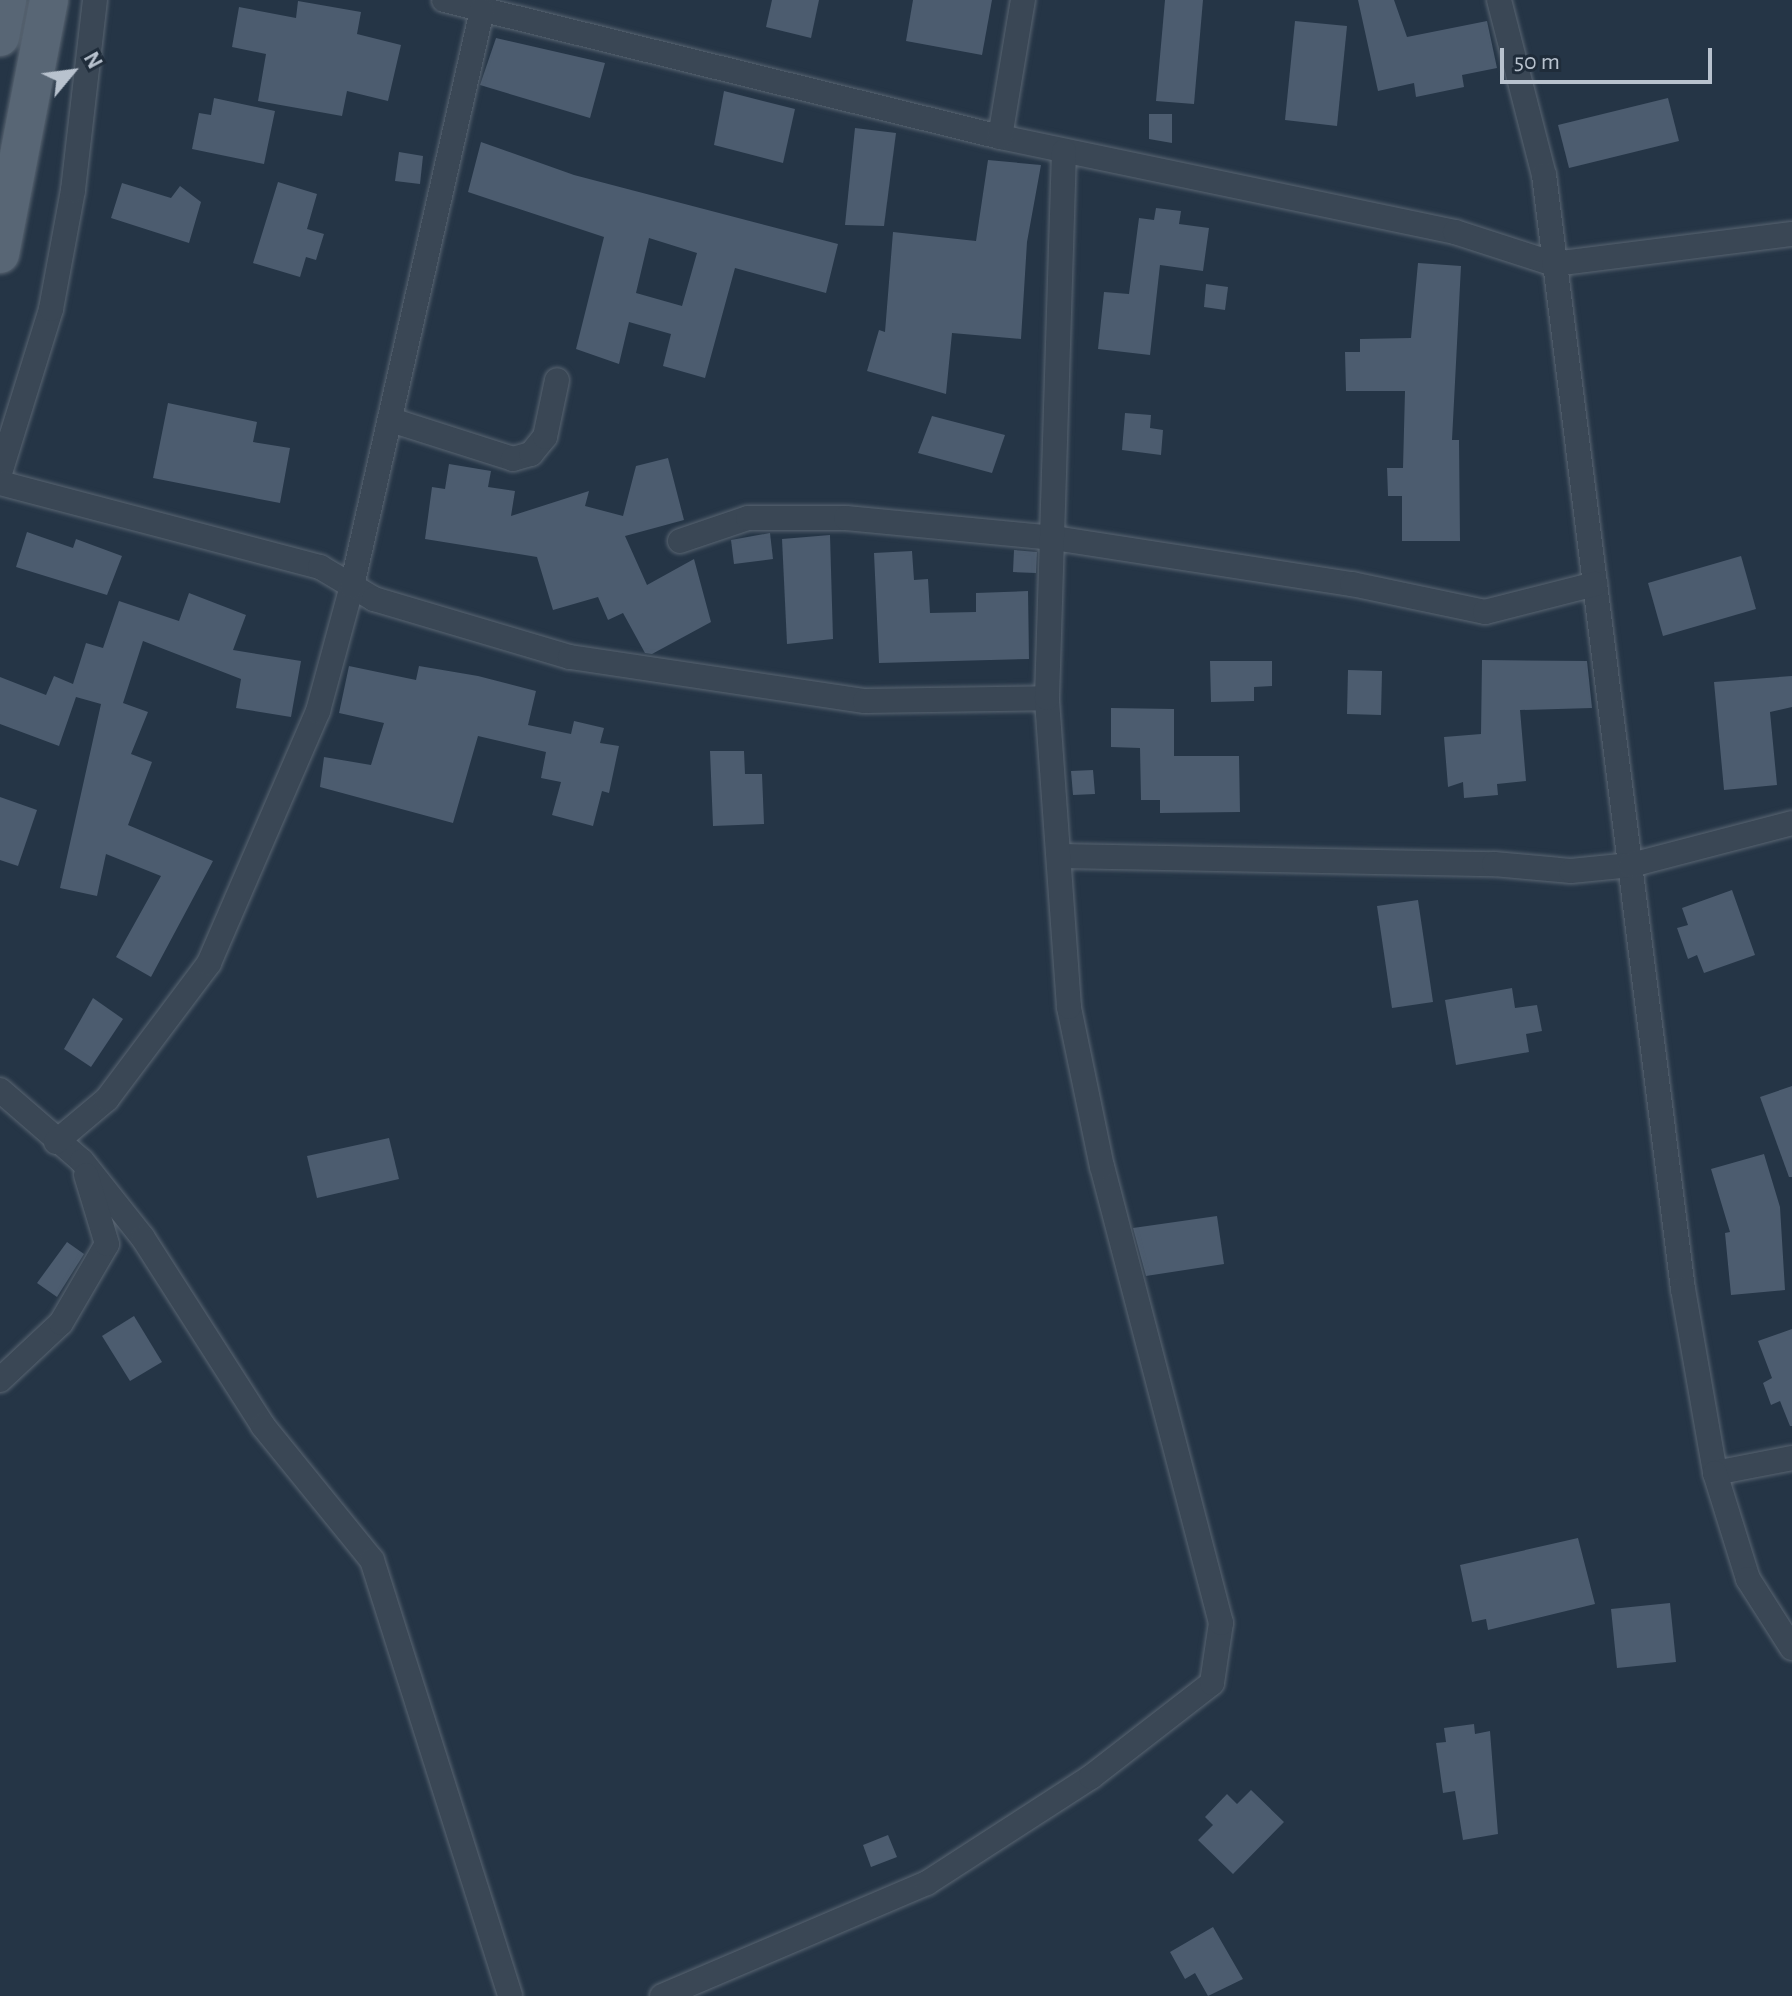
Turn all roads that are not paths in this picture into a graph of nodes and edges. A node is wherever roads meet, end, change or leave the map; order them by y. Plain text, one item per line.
1 (7, 0) edge
2 (49, 0) edge
3 (95, 0) edge
4 (444, 0) edge
5 (1023, 0) edge
6 (1499, 0) edge
7 (482, 10) junction
8 (0, 37) edge
9 (1000, 137) junction
10 (1064, 151) junction
11 (1792, 234) edge
12 (0, 254) edge
13 (1554, 264) junction
14 (557, 380) dead end
15 (391, 420) junction
16 (0, 473) edge
17 (0, 483) edge
18 (1054, 538) junction
19 (680, 541) dead end
20 (1595, 584) junction
21 (352, 586) junction
22 (1047, 698) junction
23 (1792, 823) edge
24 (1060, 856) junction
25 (1631, 865) junction
26 (0, 1090) edge
27 (56, 1142) junction
28 (82, 1161) junction
29 (0, 1380) edge
30 (1792, 1458) edge
31 (1715, 1473) junction
32 (1792, 1648) edge
33 (510, 1996) edge
34 (662, 1996) edge

1 - 8 main road
2 - 12 main road
3 - 16 street
4 - 7 street
5 - 9 street
6 - 13 street
7 - 9 street
7 - 15 street
9 - 10 street
10 - 13 street
10 - 18 street
11 - 13 street
13 - 20 street
14 - 15 street
15 - 21 street
17 - 21 street
18 - 19 street
18 - 20 street
18 - 22 street
20 - 25 street
21 - 22 street
21 - 27 street
22 - 24 street
23 - 25 street
24 - 25 street
24 - 34 street
25 - 31 street
26 - 27 street
27 - 28 street
28 - 29 street
28 - 33 street
30 - 31 street
31 - 32 street

